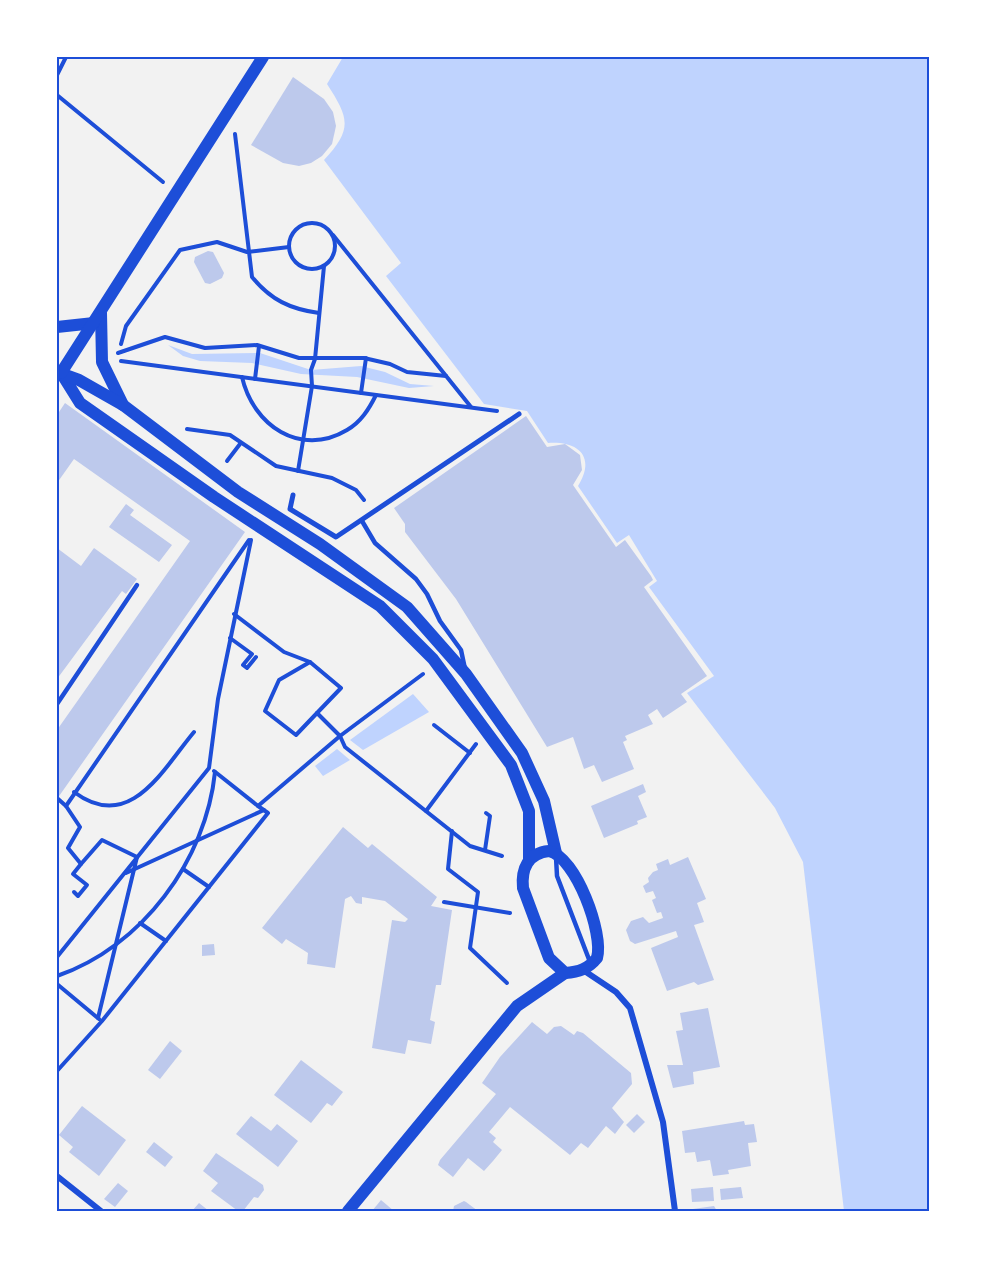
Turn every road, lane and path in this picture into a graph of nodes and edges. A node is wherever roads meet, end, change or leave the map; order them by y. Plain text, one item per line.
1 (66, 57) edge
2 (263, 57) edge
3 (57, 75) edge
4 (57, 95) edge
5 (234, 125) dead end
6 (177, 193) junction
7 (333, 235) junction
8 (289, 247) junction
9 (247, 252) junction
10 (324, 266) junction
11 (320, 313) junction
12 (98, 317) junction
13 (57, 327) edge
14 (259, 346) junction
15 (119, 353) junction
16 (366, 358) junction
17 (315, 359) junction
18 (105, 361) junction
19 (58, 373) edge
20 (446, 376) junction
21 (242, 377) junction
22 (255, 379) junction
23 (312, 386) junction
24 (361, 393) junction
25 (376, 395) junction
26 (123, 405) junction
27 (472, 408) junction
28 (519, 414) joint
29 (179, 423) dead end
30 (303, 439) junction
31 (298, 471) junction
32 (293, 495) dead end
33 (373, 513) junction
34 (362, 520) junction
35 (137, 585) dead end
36 (234, 614) junction
37 (230, 638) junction
38 (256, 657) dead end
39 (310, 662) junction
40 (424, 673) dead end
41 (466, 674) junction
42 (57, 704) edge
43 (317, 714) junction
44 (434, 725) dead end
45 (194, 732) dead end
46 (340, 736) junction
47 (476, 744) dead end
48 (470, 753) junction
49 (209, 768) junction
50 (215, 772) junction
51 (74, 792) junction
52 (57, 798) edge
53 (66, 806) junction
54 (258, 806) junction
55 (264, 810) junction
56 (426, 811) junction
57 (486, 813) dead end
58 (452, 831) junction
59 (197, 841) junction
60 (485, 850) junction
61 (556, 853) junction
62 (502, 856) dead end
63 (137, 857) junction
64 (529, 860) junction
65 (81, 864) junction
66 (134, 869) junction
67 (183, 869) junction
68 (123, 875) junction
69 (209, 887) junction
70 (74, 892) dead end
71 (444, 902) dead end
72 (475, 907) junction
73 (510, 913) dead end
74 (140, 923) junction
75 (166, 941) junction
76 (116, 943) junction
77 (57, 957) edge
78 (587, 968) junction
79 (565, 973) junction
80 (57, 975) edge
81 (507, 983) dead end
82 (57, 984) edge
83 (100, 1019) junction
84 (57, 1071) edge
85 (57, 1176) edge
86 (101, 1211) edge
87 (348, 1211) edge
88 (675, 1211) edge

1 - 3 path
2 - 6 main road
4 - 6 path
5 - 9 path
6 - 12 main road
7 - 8 path
7 - 10 path
7 - 20 path
8 - 9 path
8 - 10 path
9 - 11 path
9 - 15 path
10 - 11 path
11 - 17 path
12 - 13 main road
12 - 18 main road
12 - 19 main road
14 - 15 path
14 - 17 path
14 - 22 path
15 - 18 path
16 - 17 path
16 - 20 path
16 - 24 path
17 - 23 path
18 - 21 path
18 - 26 main road
19 - 26 main road
19 - 64 main road
20 - 27 path
21 - 22 path
21 - 30 path
22 - 23 path
23 - 24 path
23 - 30 path
24 - 25 path
25 - 27 path
25 - 30 path
26 - 41 main road
27 - 28 path
28 - 33 street
29 - 31 path
30 - 31 path
31 - 33 path
32 - 34 street
33 - 34 street
34 - 41 lane
35 - 42 lane
36 - 37 path
36 - 39 path
36 - 51 path
37 - 38 path
37 - 49 path
39 - 43 path
39 - 43 path
40 - 46 path
41 - 61 main road
43 - 46 path
44 - 48 path
45 - 51 path
46 - 54 path
46 - 56 path
47 - 48 path
48 - 56 path
49 - 50 path
49 - 63 path
50 - 54 path
50 - 59 path
51 - 53 path
52 - 53 path
53 - 65 path
54 - 55 path
55 - 59 path
55 - 69 path
56 - 58 path
57 - 60 path
58 - 60 path
58 - 72 path
59 - 66 path
59 - 67 path
60 - 62 path
61 - 64 main road
61 - 78 main road
63 - 65 path
63 - 66 path
63 - 68 path
64 - 79 main road
65 - 70 path
66 - 68 path
66 - 76 path
67 - 69 path
67 - 74 path
68 - 77 path
69 - 75 path
71 - 72 path
72 - 73 path
72 - 81 path
74 - 75 path
74 - 76 path
75 - 83 path
76 - 80 path
76 - 83 path
78 - 79 main road
78 - 88 street
79 - 87 main road
82 - 83 path
83 - 84 path
85 - 86 street

